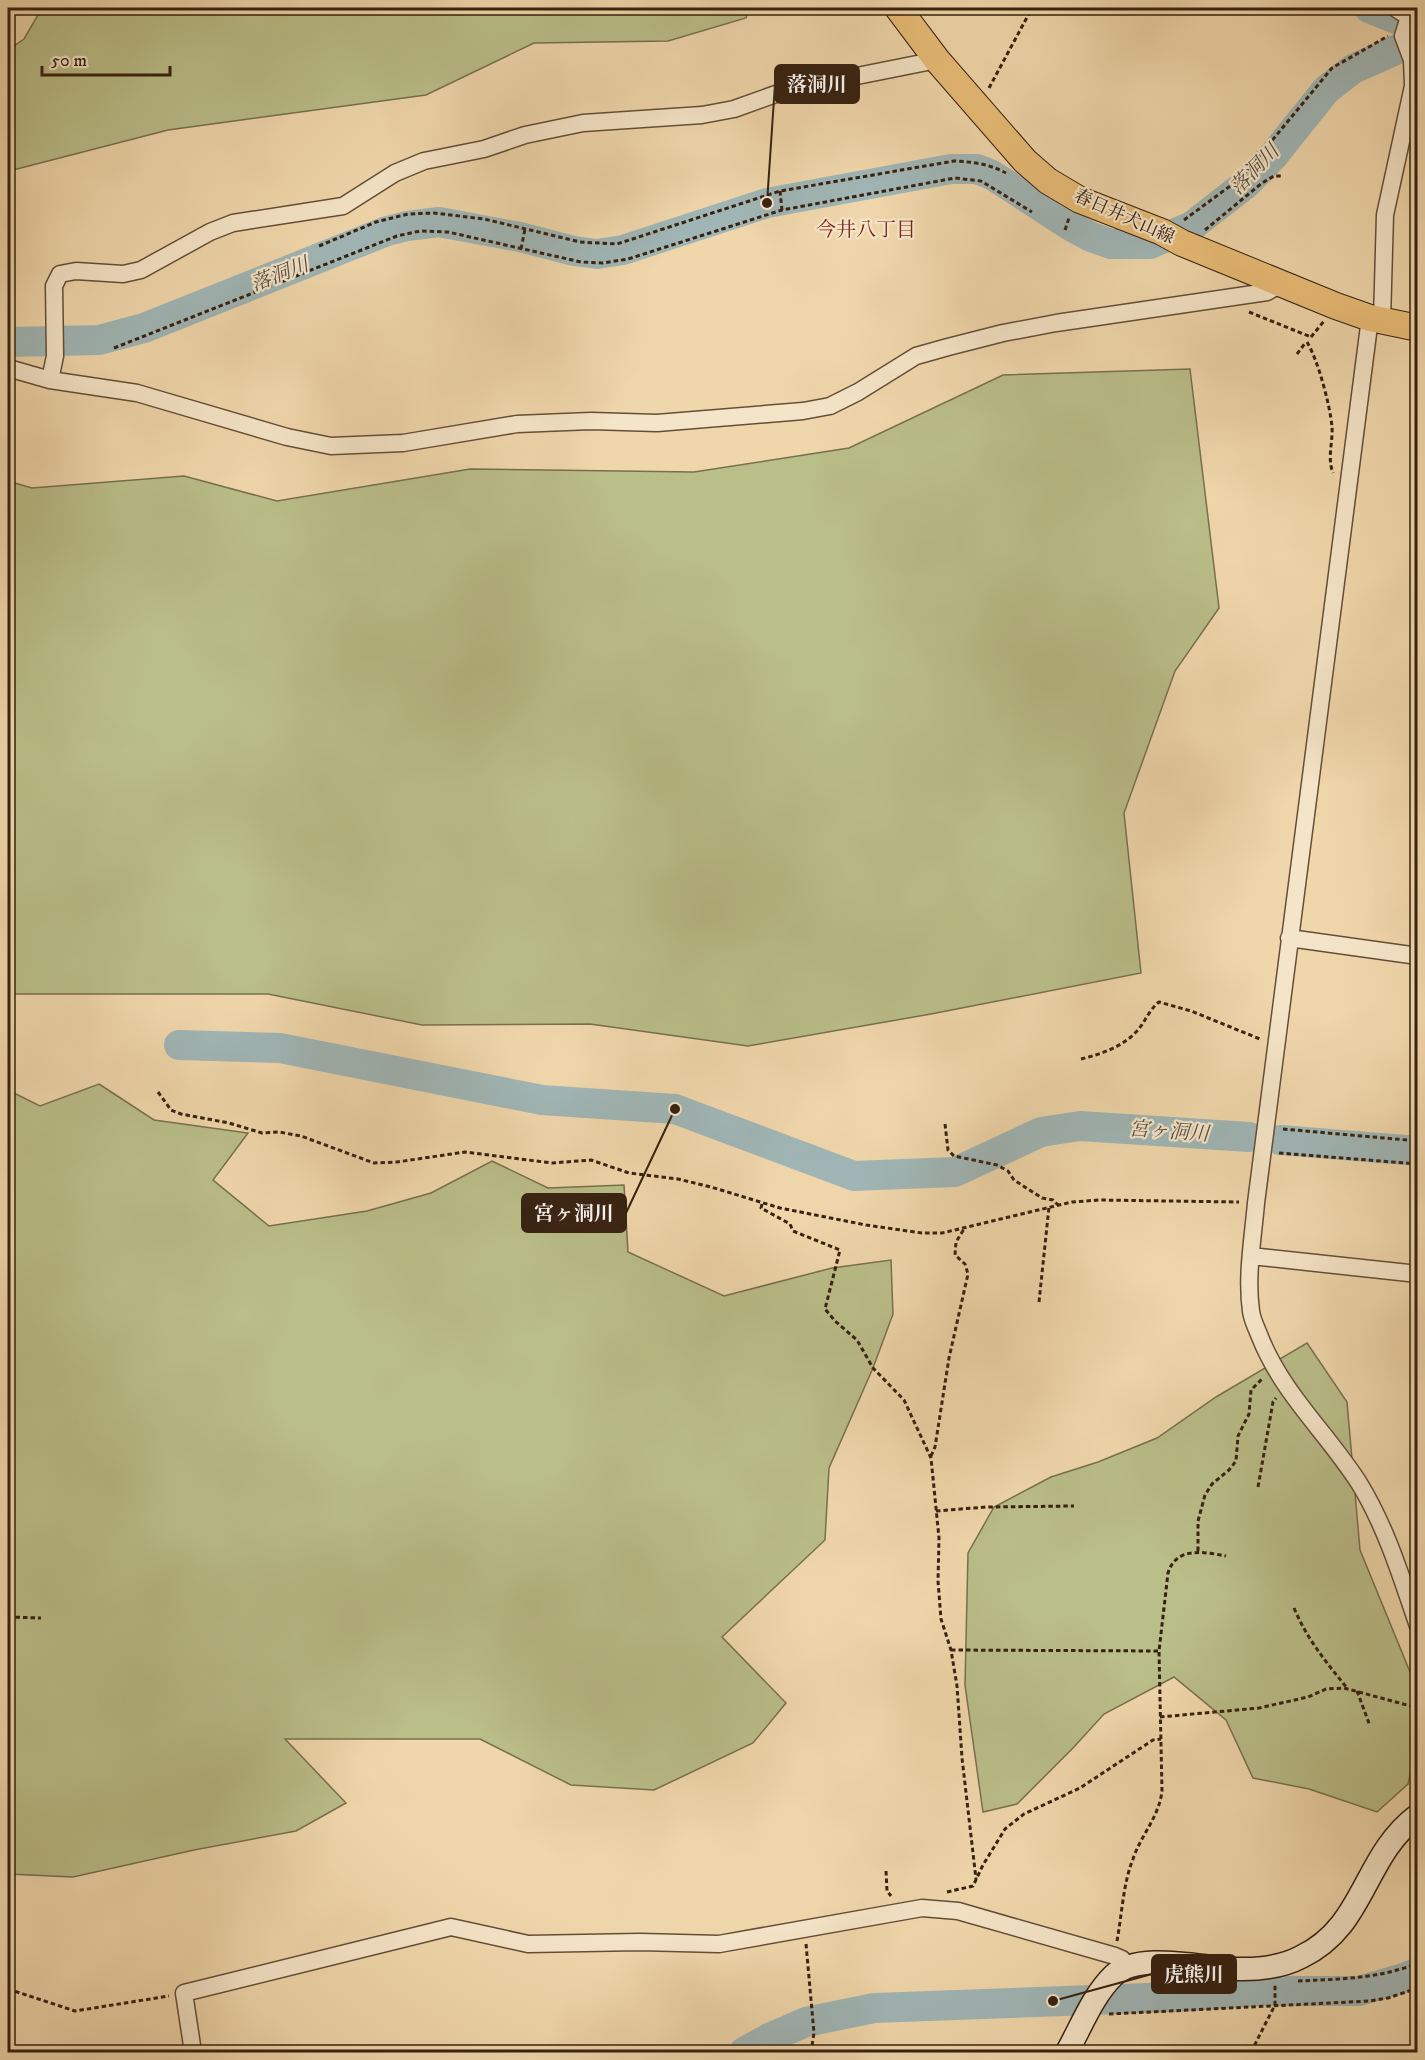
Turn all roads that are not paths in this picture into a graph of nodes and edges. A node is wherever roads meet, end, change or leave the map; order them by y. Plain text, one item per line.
1 (903, 10) edge
2 (1403, 24) edge
3 (938, 60) junction
4 (1281, 284) junction
5 (1376, 319) junction
6 (1418, 328) edge
7 (8, 368) edge
8 (50, 380) junction
9 (1289, 938) junction
10 (1418, 956) edge
11 (1251, 1256) junction
12 (1418, 1274) edge
13 (1418, 1626) edge
14 (1418, 1815) edge
15 (1121, 1961) junction
16 (193, 2052) edge
17 (1067, 2052) edge

1 - 3 main road, 春日井犬山線
2 - 5 street
3 - 4 main road, 春日井犬山線
3 - 8 street
4 - 5 main road, 春日井犬山線
4 - 8 street
5 - 6 main road, 春日井犬山線
5 - 9 street
7 - 8 street
9 - 10 street
9 - 11 street
11 - 12 street
11 - 13 street
14 - 15 main road
15 - 16 street
15 - 17 main road

